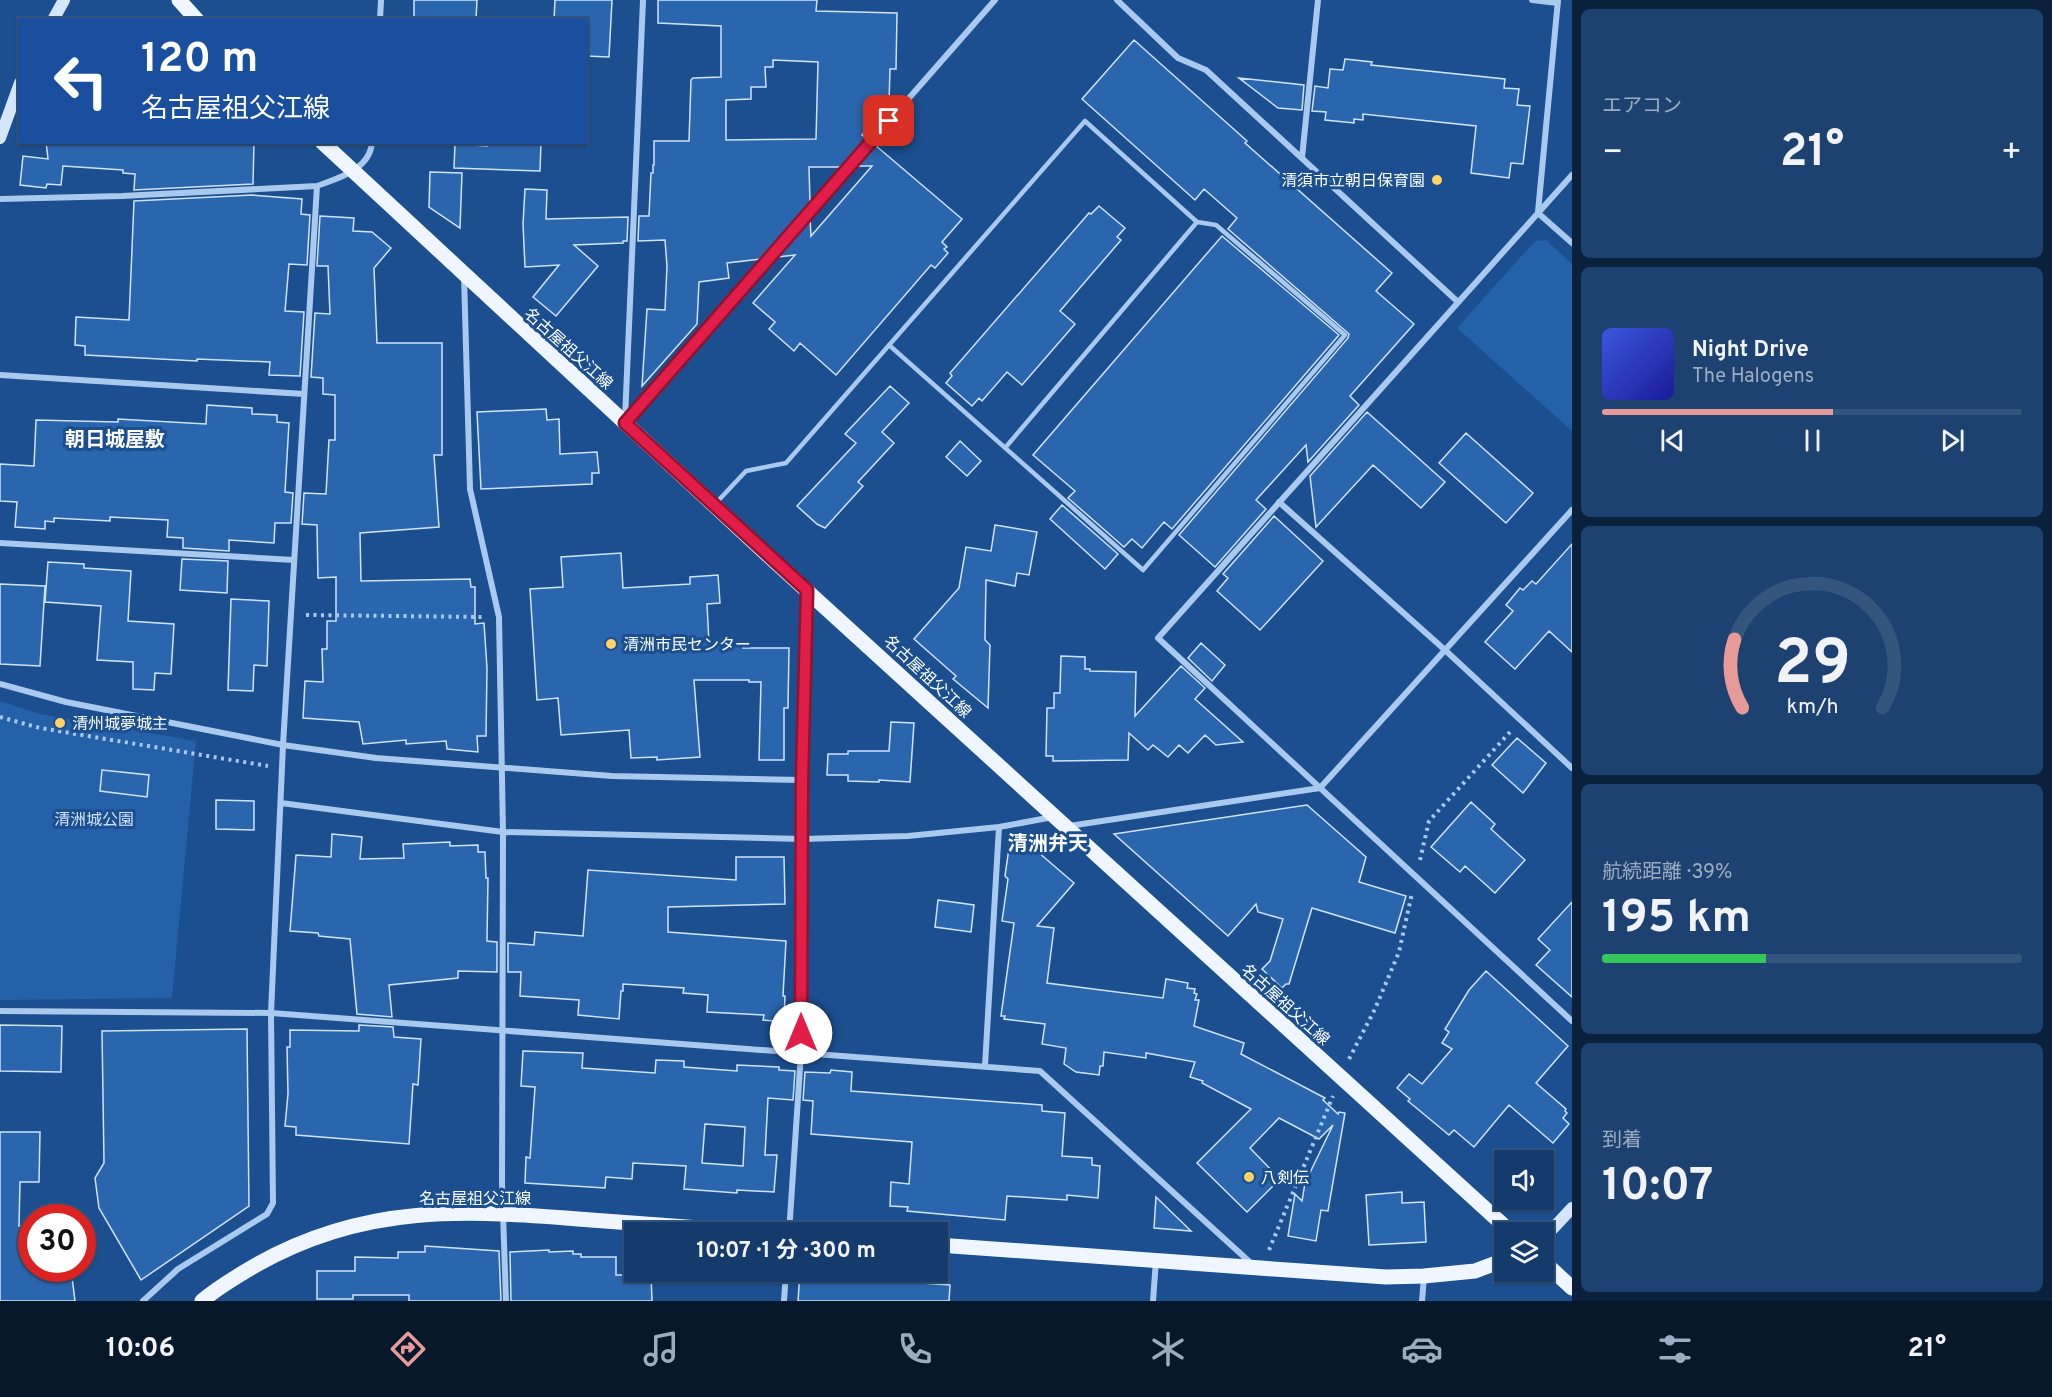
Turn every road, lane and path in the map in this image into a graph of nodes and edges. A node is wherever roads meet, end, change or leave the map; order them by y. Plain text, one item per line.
1 (64, 0) edge
2 (179, 0) edge
3 (381, 0) edge
4 (644, 0) edge
5 (995, 0) edge
6 (1117, 0) edge
7 (1318, 0) edge
8 (1532, 0) edge
9 (1558, 1) edge
10 (54, 18) edge
11 (194, 18) edge
12 (380, 18) edge
13 (18, 88) edge
14 (0, 138) edge
15 (324, 144) edge
16 (372, 144) edge
17 (1302, 158) junction
18 (353, 172) junction
19 (1572, 175) edge
20 (316, 186) junction
21 (0, 199) edge
22 (1538, 213) junction
23 (1197, 222) junction
24 (1572, 243) edge
25 (464, 275) junction
26 (1458, 302) junction
27 (889, 345) junction
28 (0, 375) edge
29 (304, 394) junction
30 (625, 423) junction
31 (1005, 448) junction
32 (1279, 502) junction
33 (714, 505) junction
34 (1572, 510) edge
35 (0, 543) edge
36 (294, 560) junction
37 (807, 590) junction
38 (291, 615) junction
39 (499, 617) junction
40 (1444, 650) junction
41 (0, 684) edge
42 (0, 717) edge
43 (1520, 720) junction
44 (283, 746) junction
45 (1572, 768) edge
46 (282, 769) junction
47 (501, 769) junction
48 (802, 780) junction
49 (1320, 788) junction
50 (280, 802) junction
51 (1059, 822) junction
52 (999, 827) junction
53 (503, 832) junction
54 (802, 839) junction
55 (1416, 876) junction
56 (0, 1011) edge
57 (271, 1013) junction
58 (1572, 1021) edge
59 (503, 1030) junction
60 (801, 1053) junction
61 (985, 1066) junction
62 (1340, 1078) junction
63 (1572, 1208) edge
64 (502, 1213) junction
65 (624, 1222) edge
66 (790, 1222) edge
67 (1500, 1222) edge
68 (1554, 1227) edge
69 (948, 1246) edge
70 (1156, 1260) junction
71 (1494, 1264) edge
72 (1258, 1268) junction
73 (1554, 1271) edge
74 (1424, 1276) junction
75 (785, 1282) edge
76 (1572, 1288) edge
77 (143, 1301) edge
78 (202, 1301) edge
79 (506, 1301) edge
80 (784, 1301) edge
81 (1153, 1301) edge
82 (1422, 1301) edge

1 - 10 street
2 - 11 main road
3 - 12 street
4 - 30 street
5 - 30 street
6 - 17 street
7 - 17 street
8 - 9 street
9 - 22 street
13 - 14 street
15 - 18 main road, 名古屋祖父江線
16 - 18 street
17 - 26 street
18 - 20 street
18 - 25 main road, 名古屋祖父江線
19 - 22 street
20 - 21 street
20 - 29 street
22 - 24 street
22 - 26 street
23 - 27 lane
23 - 31 lane
23 - 31 lane
25 - 30 main road, 名古屋祖父江線
25 - 39 street
26 - 32 street
27 - 31 lane
27 - 33 lane
28 - 29 street
29 - 36 street
30 - 33 main road, 名古屋祖父江線
32 - 40 street
32 - 49 street
33 - 37 main road, 名古屋祖父江線
34 - 40 street
35 - 36 street
36 - 38 street
37 - 48 street
37 - 51 main road, 名古屋祖父江線
38 - 39 path
38 - 44 street
39 - 47 street
40 - 43 street
40 - 49 street
41 - 44 street
42 - 46 path
43 - 45 street
43 - 55 path
44 - 46 street
44 - 47 street
46 - 50 street
47 - 48 street
47 - 53 street
48 - 54 street
49 - 51 street
49 - 55 street
50 - 53 street
50 - 57 street
51 - 52 street
51 - 62 main road, 名古屋祖父江線
52 - 54 street
52 - 61 street
53 - 54 street
53 - 59 street
54 - 60 street
55 - 58 street
55 - 62 path
56 - 57 street
57 - 59 street
57 - 77 street
59 - 60 street
59 - 64 street
60 - 61 street
60 - 66 street
61 - 72 street
62 - 67 main road, 名古屋祖父江線
62 - 72 path
63 - 68 street
64 - 65 main road, 名古屋祖父江線
64 - 78 main road, 名古屋祖父江線
64 - 79 street
69 - 70 main road
70 - 72 main road
70 - 81 street
71 - 74 main road
72 - 74 main road
73 - 76 main road
74 - 82 street
75 - 80 street

